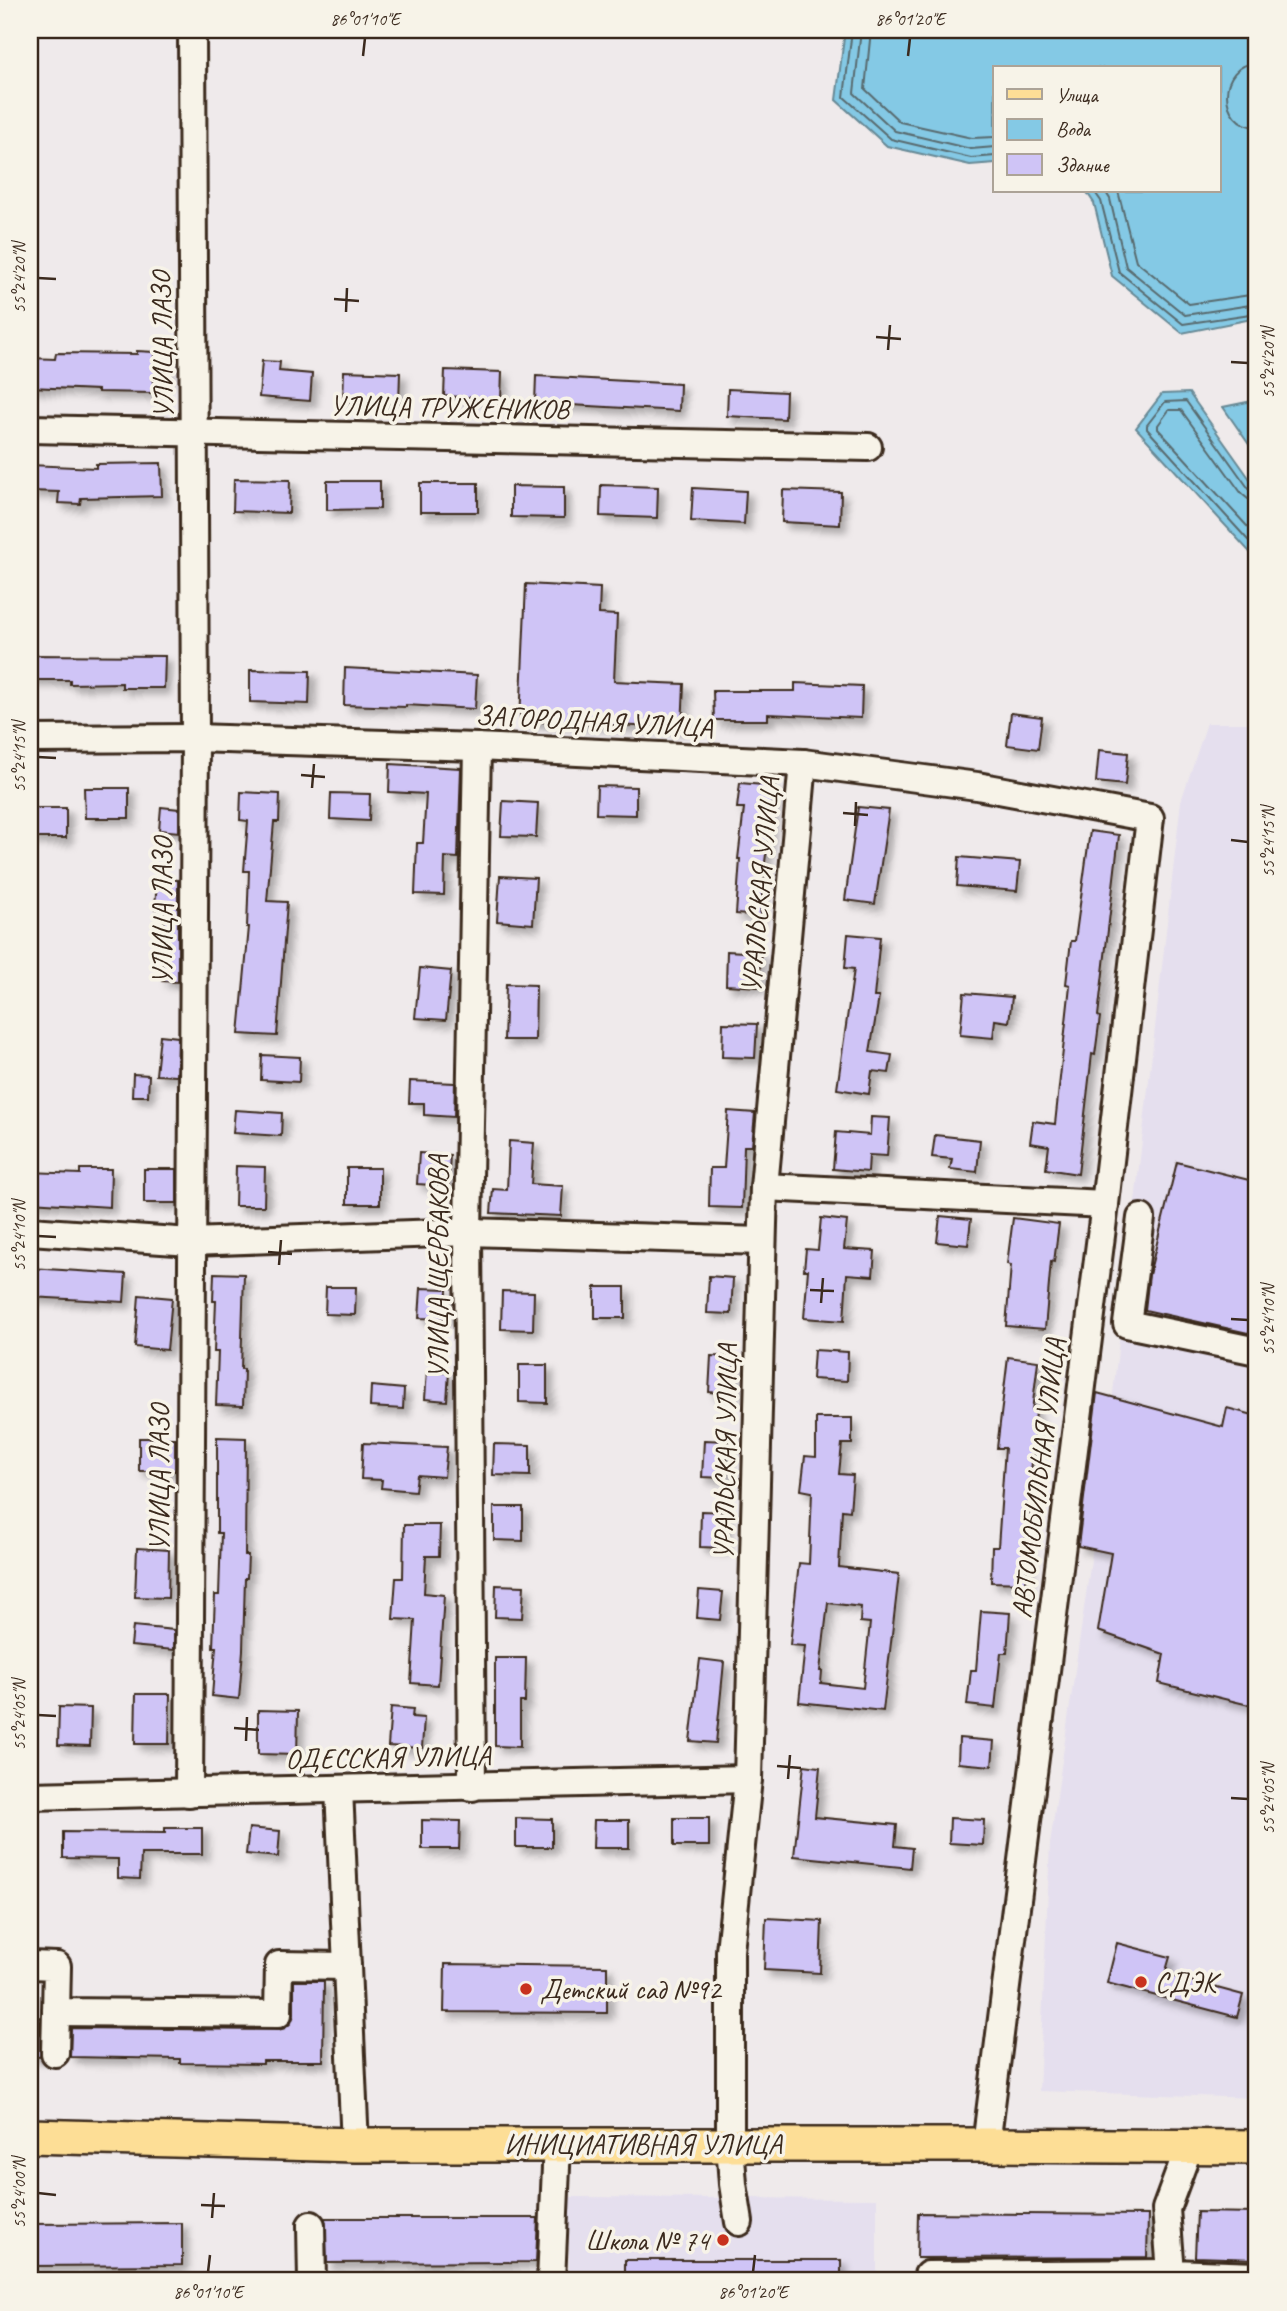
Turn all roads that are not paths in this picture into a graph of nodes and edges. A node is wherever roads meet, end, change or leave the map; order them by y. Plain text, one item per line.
1 (192, 30) edge
2 (30, 429) edge
3 (195, 433) junction
4 (868, 447) dead end
5 (195, 738) junction
6 (30, 739) edge
7 (477, 747) junction
8 (803, 763) junction
9 (1150, 818) joint
10 (764, 1187) junction
11 (1105, 1204) junction
12 (1140, 1218) dead end
13 (30, 1231) edge
14 (468, 1232) junction
15 (761, 1241) junction
16 (191, 1242) junction
17 (1257, 1351) edge
18 (748, 1779) junction
19 (472, 1787) junction
20 (339, 1789) junction
21 (189, 1793) junction
22 (30, 1796) edge
23 (30, 1965) edge
24 (347, 1966) junction
25 (56, 2012) junction
26 (55, 2053) dead end
27 (30, 2136) edge
28 (1256, 2139) edge
29 (557, 2144) junction
30 (730, 2144) junction
31 (355, 2145) junction
32 (986, 2145) junction
33 (1189, 2147) junction
34 (739, 2222) dead end
35 (311, 2225) dead end
36 (1171, 2273) junction
37 (928, 2275) dead end
38 (1257, 2276) edge
39 (312, 2281) edge
40 (551, 2281) edge

1 - 3 street, УЛИЦА ЛАЗО
2 - 3 street, УЛИЦА ТРУЖЕНИКОВ
3 - 4 street, УЛИЦА ТРУЖЕНИКОВ
3 - 5 street, УЛИЦА ЛАЗО
5 - 6 street, ЗАГОРОДНАЯ УЛИЦА
5 - 7 street, ЗАГОРОДНАЯ УЛИЦА
5 - 16 street, УЛИЦА ЛАЗО
7 - 8 street, ЗАГОРОДНАЯ УЛИЦА
7 - 14 street, УЛИЦА ЩЕРБАКОВА
8 - 9 street, ЗАГОРОДНАЯ УЛИЦА
8 - 10 street, УРАЛЬСКАЯ УЛИЦА
9 - 11 street, АВТОМОБИЛЬНАЯ УЛИЦА
10 - 11 street
10 - 15 street, УРАЛЬСКАЯ УЛИЦА
11 - 32 street, АВТОМОБИЛЬНАЯ УЛИЦА
12 - 17 street
13 - 16 street
14 - 15 street
14 - 16 street
14 - 19 street, УЛИЦА ЩЕРБАКОВА
15 - 18 street, УРАЛЬСКАЯ УЛИЦА
16 - 21 street, УЛИЦА ЛАЗО
18 - 19 street, ОДЕССКАЯ УЛИЦА
18 - 30 street, УРАЛЬСКАЯ УЛИЦА
19 - 20 street, ОДЕССКАЯ УЛИЦА
20 - 21 street, ОДЕССКАЯ УЛИЦА
20 - 24 street
21 - 22 street, ОДЕССКАЯ УЛИЦА
23 - 25 street
24 - 25 street
24 - 31 street
25 - 26 street
27 - 31 main road, ИНИЦИАТИВНАЯ УЛИЦА
28 - 33 main road, ИНИЦИАТИВНАЯ УЛИЦА
29 - 30 main road, ИНИЦИАТИВНАЯ УЛИЦА
29 - 31 main road, ИНИЦИАТИВНАЯ УЛИЦА
29 - 40 street
30 - 32 main road, ИНИЦИАТИВНАЯ УЛИЦА
30 - 34 street, УРАЛЬСКАЯ УЛИЦА
32 - 33 main road, ИНИЦИАТИВНАЯ УЛИЦА
33 - 36 street
35 - 39 street
36 - 37 street
36 - 38 street

